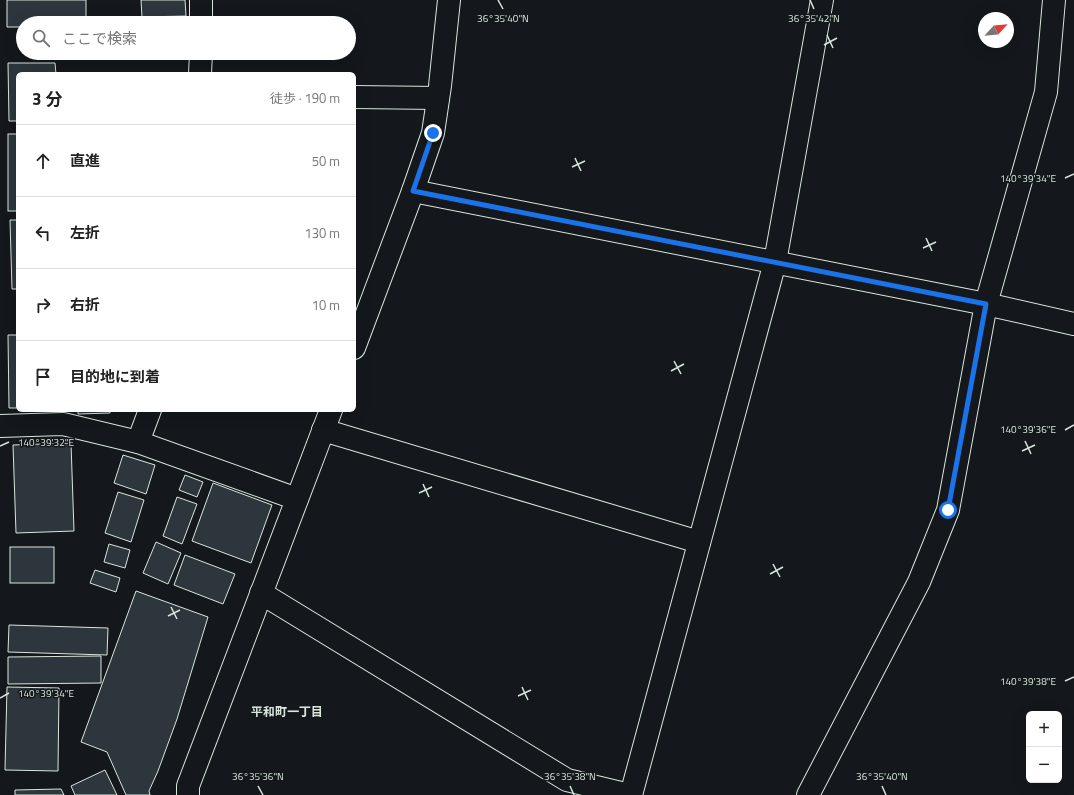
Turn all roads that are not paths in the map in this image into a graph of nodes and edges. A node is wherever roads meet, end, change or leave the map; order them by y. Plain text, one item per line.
1 (201, 0) edge
2 (449, 0) edge
3 (822, 0) edge
4 (1054, 0) edge
5 (201, 16) edge
6 (201, 60) edge
7 (200, 72) edge
8 (356, 97) edge
9 (438, 98) junction
10 (413, 191) junction
11 (774, 262) junction
12 (986, 304) junction
13 (1074, 324) edge
14 (356, 343) edge
15 (149, 412) edge
16 (329, 412) edge
17 (0, 426) edge
18 (323, 430) junction
19 (138, 442) junction
20 (297, 499) junction
21 (699, 542) junction
22 (261, 593) junction
23 (188, 795) edge
24 (630, 795) edge
25 (808, 795) edge

1 - 5 street
2 - 9 street
3 - 11 street
4 - 12 street
6 - 7 street
8 - 9 street
9 - 10 street
10 - 11 street
10 - 14 street
11 - 12 street
11 - 21 street
12 - 13 street
12 - 25 street
15 - 19 street
16 - 18 street
17 - 19 street
18 - 20 street
18 - 21 street
19 - 20 street
20 - 22 street
21 - 24 street
22 - 23 street
22 - 24 street

